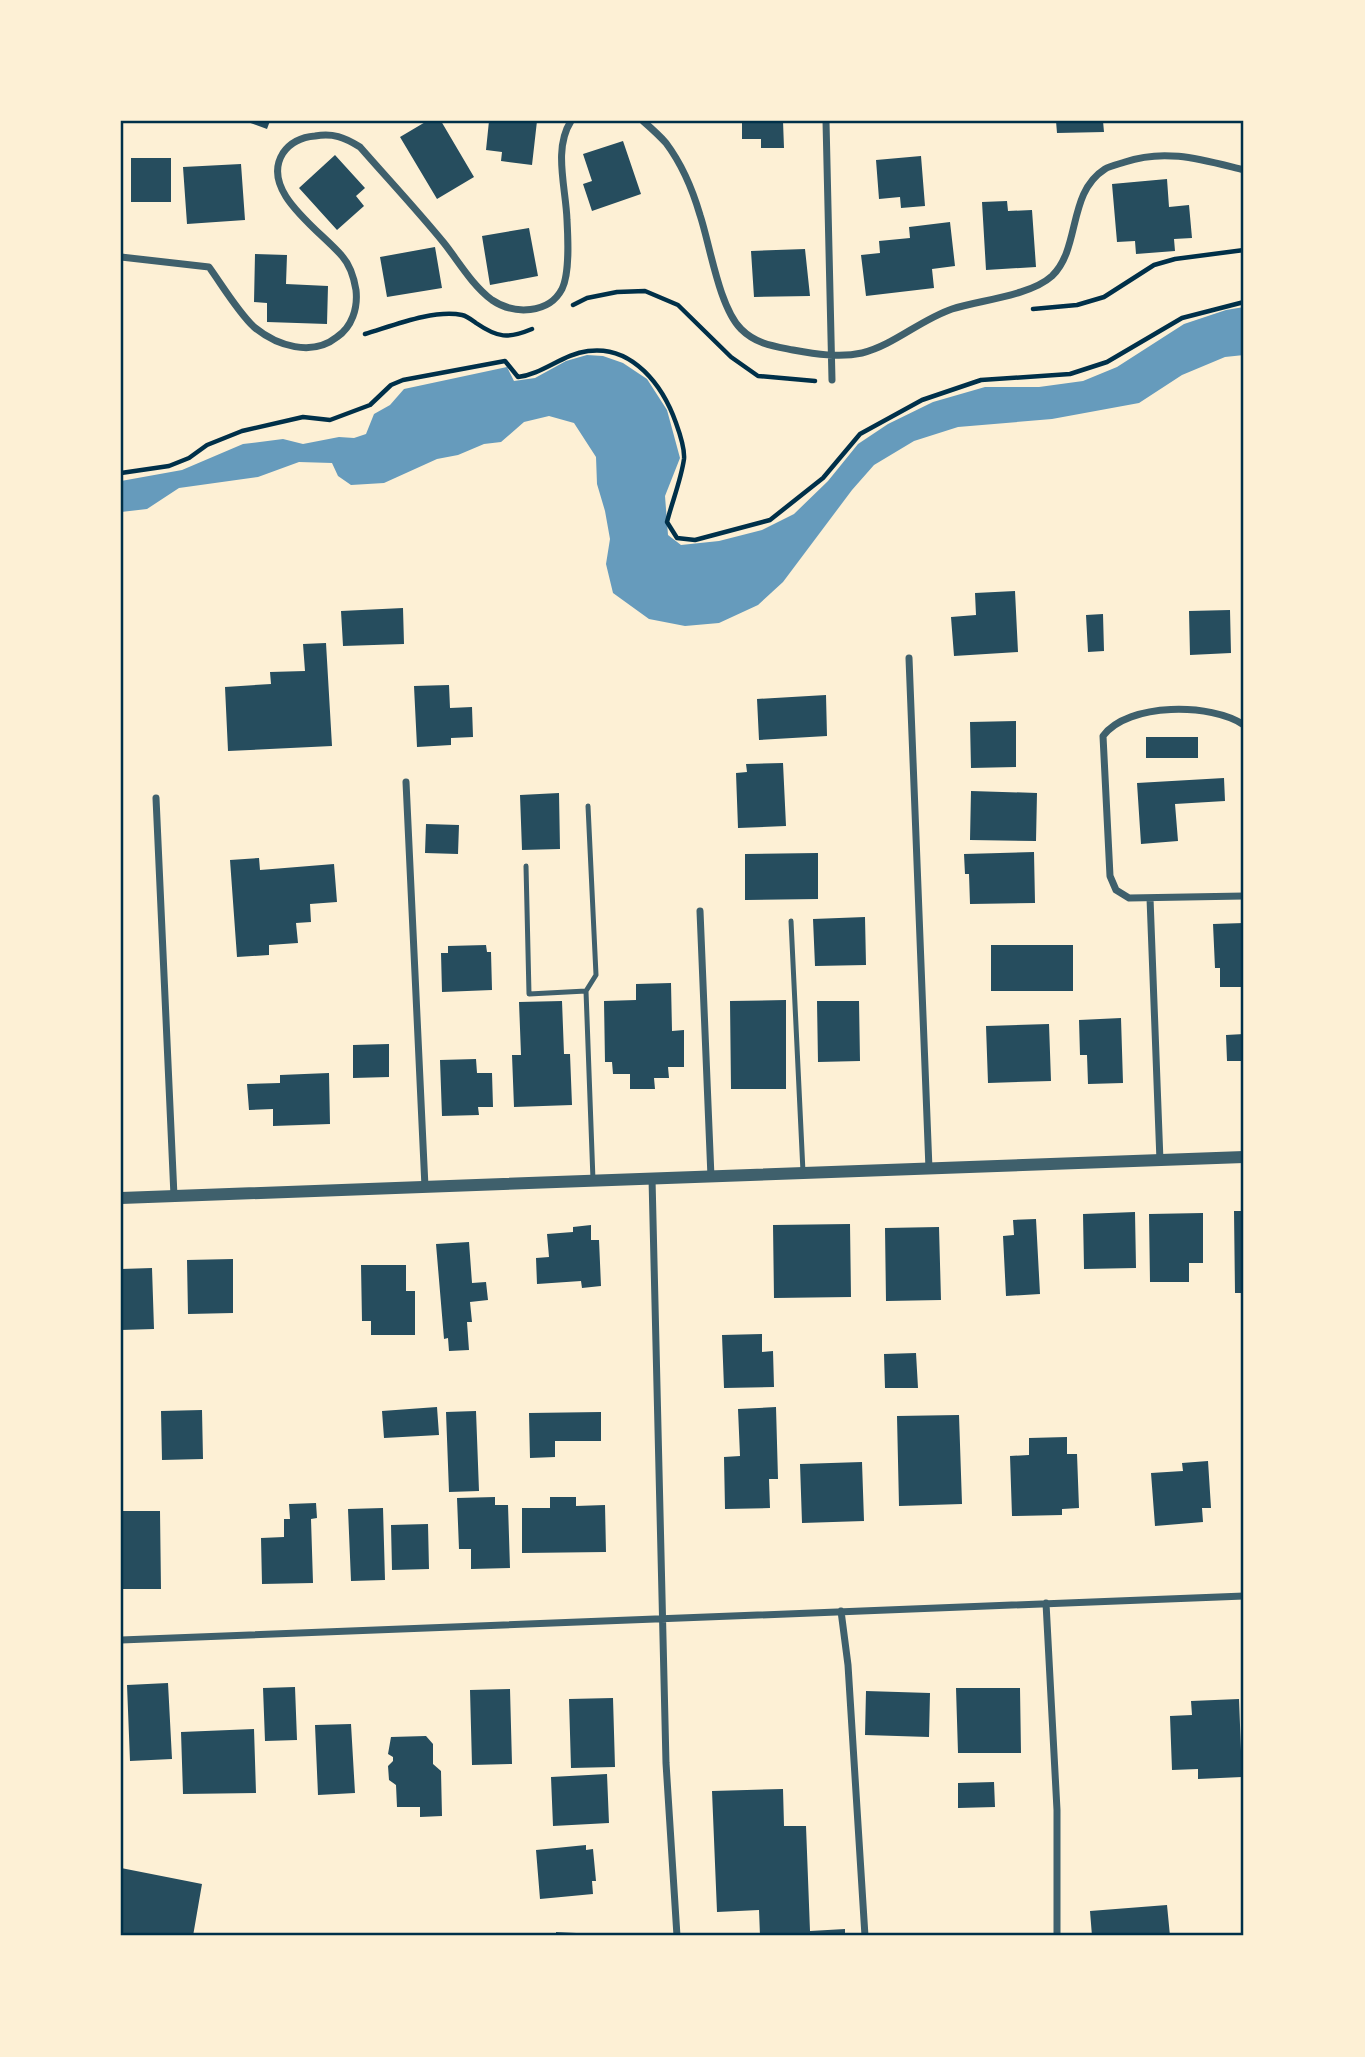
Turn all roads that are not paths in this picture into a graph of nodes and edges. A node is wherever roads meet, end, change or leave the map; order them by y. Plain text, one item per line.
1 (571, 121) edge
2 (643, 121) edge
3 (826, 121) edge
4 (1244, 170) edge
5 (121, 257) edge
6 (832, 355) junction
7 (832, 380) road end
8 (909, 657) dead end
9 (1244, 725) edge
10 (406, 782) dead end
11 (156, 798) dead end
12 (588, 806) dead end
13 (526, 866) dead end
14 (1244, 896) edge
15 (1150, 898) junction
16 (700, 911) dead end
17 (791, 921) dead end
18 (586, 991) junction
19 (1244, 1157) edge
20 (1160, 1161) junction
21 (929, 1169) junction
22 (803, 1172) junction
23 (711, 1177) junction
24 (652, 1178) junction
25 (593, 1180) junction
26 (425, 1186) junction
27 (174, 1196) junction
28 (121, 1198) edge
29 (1244, 1596) edge
30 (1046, 1603) junction
31 (842, 1611) junction
32 (662, 1619) junction
33 (121, 1640) edge
34 (677, 1936) edge
35 (865, 1936) edge
36 (1057, 1936) edge

1 - 5 street
2 - 6 street
3 - 6 street
4 - 6 street
6 - 7 street
8 - 21 street
9 - 15 street
10 - 26 street
11 - 27 street
12 - 18 lane
13 - 18 lane
14 - 15 street
15 - 20 street
16 - 23 street
17 - 22 lane
18 - 25 lane
19 - 20 street
20 - 21 street
21 - 22 street
22 - 23 street
23 - 24 street
24 - 25 street
24 - 32 street
25 - 26 street
26 - 27 street
27 - 28 street
29 - 30 street
30 - 31 street
30 - 36 street
31 - 32 street
31 - 35 street
32 - 33 street
32 - 34 street

